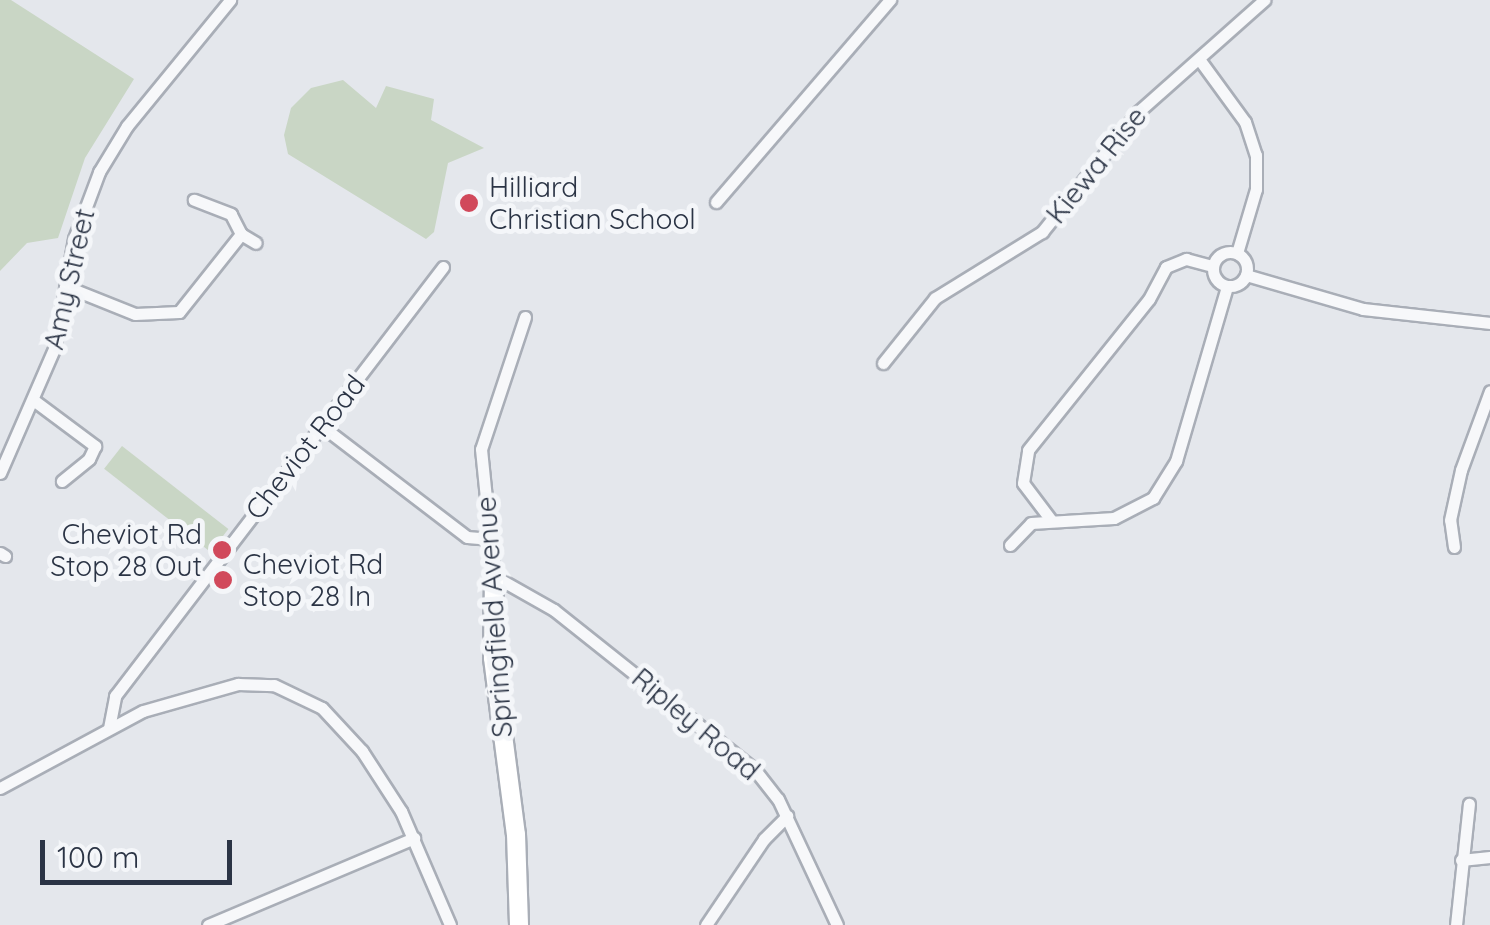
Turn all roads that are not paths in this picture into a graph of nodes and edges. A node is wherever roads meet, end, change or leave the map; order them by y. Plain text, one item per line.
1 (230, 0) edge
2 (890, 0) edge
3 (1264, 0) edge
4 (1200, 59) junction
5 (194, 200) dead end
6 (716, 202) dead end
7 (241, 234) junction
8 (256, 243) dead end
9 (1237, 253) junction
10 (1213, 266) junction
11 (443, 267) dead end
12 (1246, 275) junction
13 (65, 286) junction
14 (1226, 287) junction
15 (525, 317) dead end
16 (1490, 323) edge
17 (883, 363) dead end
18 (1490, 391) edge
19 (36, 402) junction
20 (323, 427) junction
21 (0, 474) edge
22 (62, 481) dead end
23 (1051, 520) junction
24 (491, 538) junction
25 (1010, 545) dead end
26 (1454, 547) dead end
27 (494, 576) junction
28 (109, 728) junction
29 (0, 788) edge
30 (1468, 804) dead end
31 (787, 816) junction
32 (414, 838) junction
33 (1490, 857) edge
34 (1462, 860) junction
35 (208, 925) edge
36 (450, 925) edge
37 (519, 925) edge
38 (706, 925) edge
39 (838, 925) edge
40 (1456, 925) edge

1 - 13 street, Amy Street
2 - 6 street
3 - 4 street, Kiewa Rise
4 - 9 street
4 - 17 street, Kiewa Rise
5 - 7 street
7 - 8 street
7 - 13 street
9 - 10 street
9 - 12 street
10 - 14 street
10 - 23 street
11 - 20 street, Cheviot Road
12 - 14 street
12 - 16 street
13 - 19 street, Amy Street
14 - 23 street
15 - 24 street, Springfield Avenue
18 - 26 street
19 - 21 street, Amy Street
19 - 22 street
20 - 24 street
20 - 28 street, Cheviot Road
23 - 25 street
24 - 27 street, Springfield Avenue
27 - 31 street, Ripley Road
27 - 37 street, Springfield Avenue
28 - 29 street
28 - 32 street
30 - 34 street
31 - 38 street
31 - 39 street, Ripley Road
32 - 35 street
32 - 36 street
33 - 34 street
34 - 40 street

